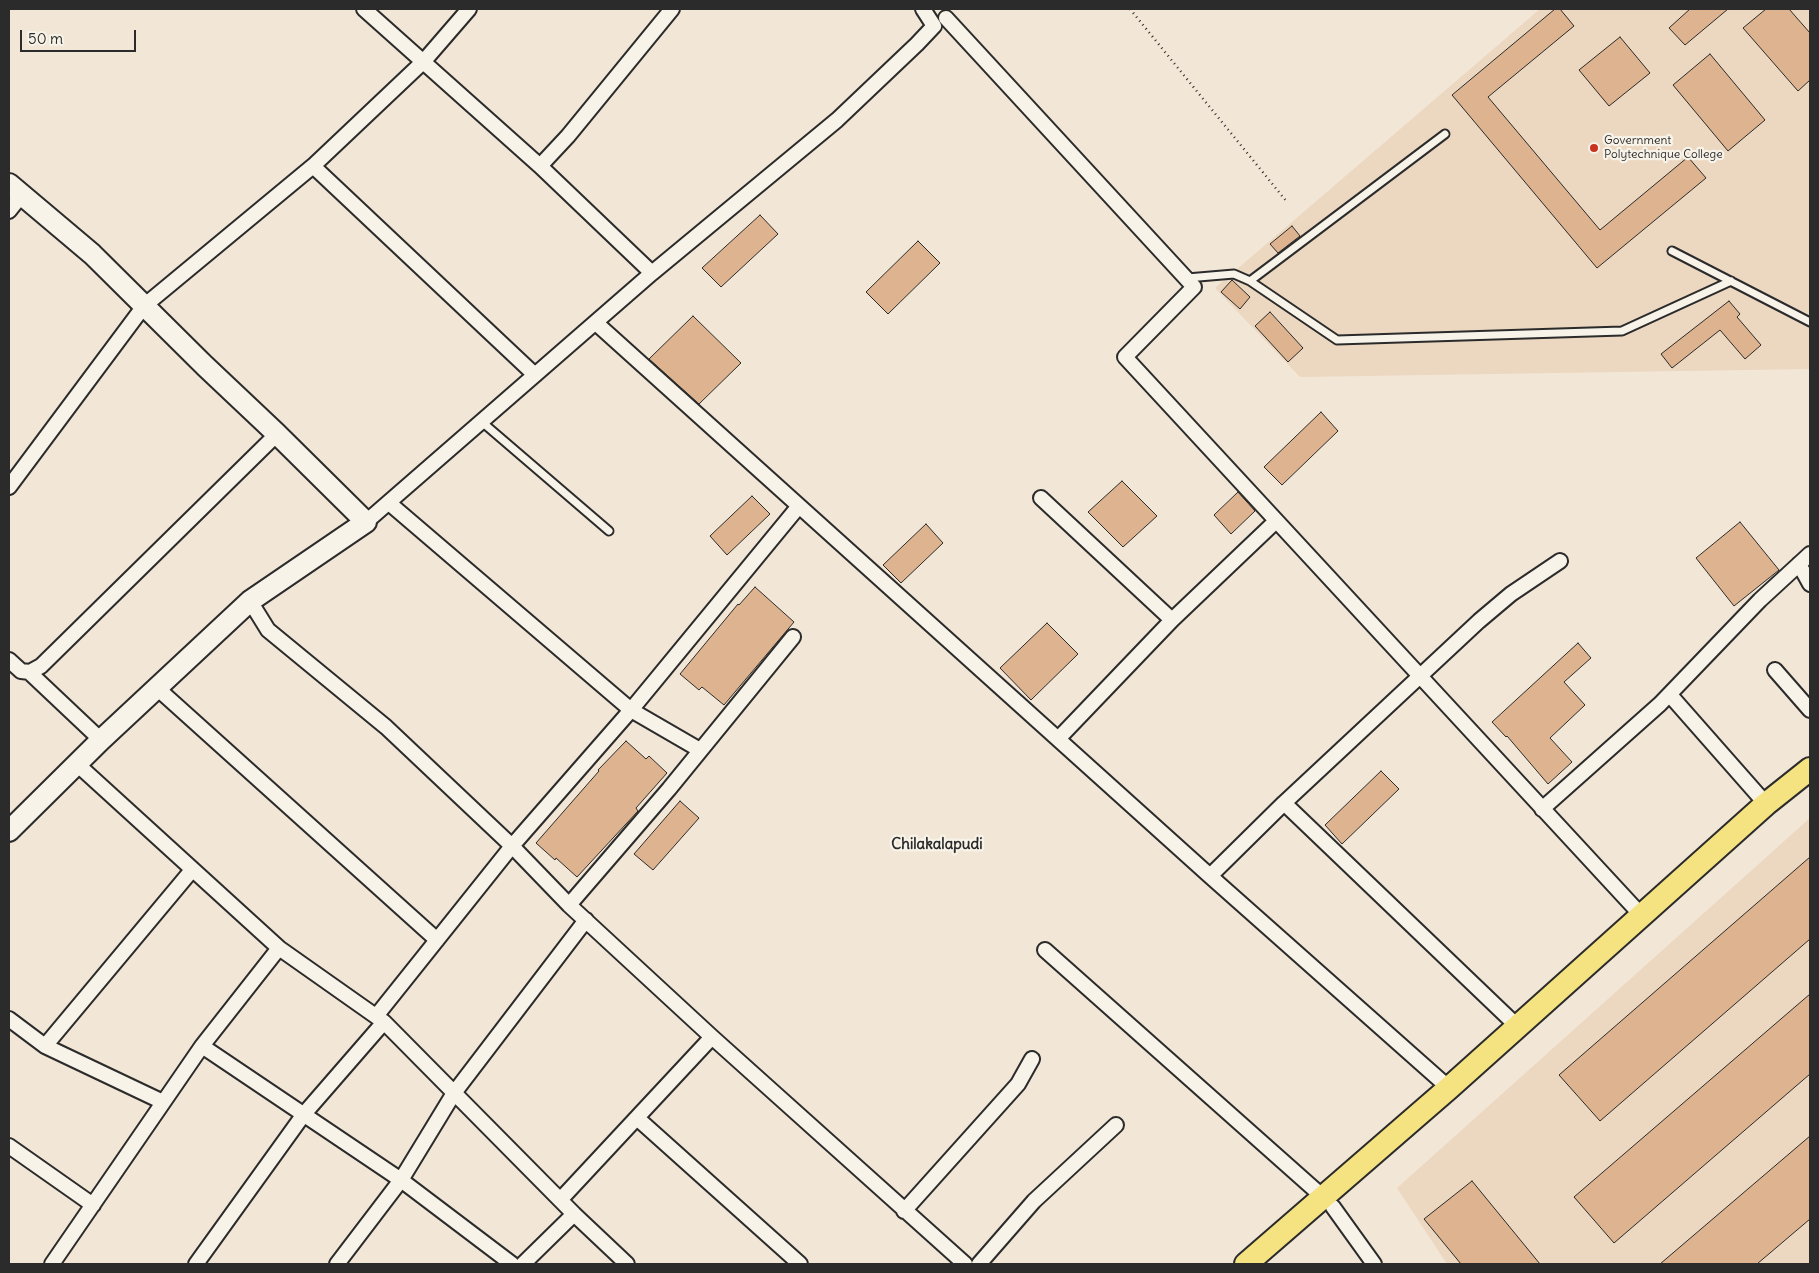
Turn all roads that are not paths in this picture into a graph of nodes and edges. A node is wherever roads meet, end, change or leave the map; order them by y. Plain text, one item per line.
1 (364, 9) edge
2 (469, 9) edge
3 (672, 9) edge
4 (923, 9) edge
5 (946, 18) dead end
6 (424, 61) junction
7 (1445, 134) dead end
8 (313, 166) junction
9 (540, 166) junction
10 (15, 190) edge
11 (9, 211) edge
12 (1672, 251) dead end
13 (652, 273) junction
14 (1187, 278) junction
15 (1250, 281) junction
16 (1730, 281) junction
17 (144, 306) junction
18 (1810, 322) edge
19 (596, 323) junction
20 (535, 375) junction
21 (482, 422) junction
22 (277, 434) junction
23 (9, 487) edge
24 (1041, 498) dead end
25 (389, 503) junction
26 (799, 506) junction
27 (1276, 521) junction
28 (366, 522) junction
29 (609, 531) dead end
30 (1810, 554) edge
31 (1560, 561) dead end
32 (1798, 564) junction
33 (1810, 584) edge
34 (250, 601) junction
35 (1172, 620) junction
36 (793, 637) dead end
37 (9, 661) edge
38 (1775, 670) dead end
39 (29, 672) junction
40 (1420, 676) junction
41 (157, 688) junction
42 (1670, 695) junction
43 (630, 710) junction
44 (1810, 710) edge
45 (1058, 739) junction
46 (101, 740) junction
47 (700, 750) junction
48 (77, 764) junction
49 (1810, 769) edge
50 (1810, 787) edge
51 (1284, 803) junction
52 (1766, 804) junction
53 (1542, 809) junction
54 (9, 831) edge
55 (512, 846) junction
56 (192, 870) junction
57 (1210, 876) junction
58 (569, 905) junction
59 (1642, 916) junction
60 (586, 920) junction
61 (437, 940) junction
62 (279, 948) junction
63 (1045, 950) dead end
64 (380, 1018) junction
65 (9, 1019) edge
66 (1518, 1027) junction
67 (712, 1037) junction
68 (45, 1046) junction
69 (202, 1046) junction
70 (1032, 1059) dead end
71 (1449, 1088) junction
72 (454, 1093) junction
73 (163, 1102) junction
74 (304, 1114) junction
75 (637, 1118) junction
76 (1116, 1125) dead end
77 (9, 1146) edge
78 (401, 1180) junction
79 (561, 1199) junction
80 (1328, 1202) junction
81 (93, 1205) junction
82 (904, 1211) junction
83 (574, 1214) junction
84 (52, 1264) edge
85 (196, 1264) edge
86 (337, 1264) edge
87 (512, 1264) edge
88 (523, 1264) edge
89 (627, 1264) edge
90 (800, 1264) edge
91 (965, 1264) edge
92 (979, 1264) edge
93 (1246, 1264) edge
94 (1267, 1264) edge
95 (1374, 1264) edge

1 - 6 street
2 - 6 street
3 - 9 street
4 - 13 street
5 - 14 street
6 - 8 street
6 - 9 street
7 - 15 lane
8 - 17 street
8 - 20 street
9 - 13 street
10 - 11 street
10 - 17 street
12 - 16 lane
13 - 19 street
14 - 15 lane
14 - 27 street
15 - 16 lane
16 - 18 lane
17 - 22 street
17 - 23 street
19 - 20 street
19 - 26 street
20 - 21 street
21 - 25 street
21 - 29 lane
22 - 28 street
22 - 39 street
24 - 35 street
25 - 28 street
25 - 43 street
26 - 43 street
26 - 45 street
27 - 35 street
27 - 40 street
28 - 34 street
30 - 32 street
31 - 40 street
32 - 33 street
32 - 42 street
34 - 41 street
34 - 55 street
35 - 45 street
36 - 47 street
37 - 39 street
38 - 44 street
39 - 46 street
40 - 51 street
40 - 53 street
41 - 46 street
41 - 61 street
42 - 52 street
42 - 53 street
43 - 47 street
43 - 55 street
45 - 57 street
46 - 48 street
47 - 58 street
48 - 54 street
48 - 56 street
49 - 52 main road
50 - 80 main road
51 - 57 street
51 - 66 street
52 - 59 main road
53 - 59 street
55 - 58 street
55 - 61 street
56 - 62 street
56 - 68 street
57 - 71 street
58 - 60 street
59 - 66 main road
60 - 67 street
60 - 72 street
61 - 64 street
62 - 64 street
62 - 69 street
63 - 80 street
64 - 72 street
64 - 74 street
65 - 68 street
66 - 71 main road
67 - 75 street
67 - 82 street
68 - 73 street
69 - 73 street
69 - 74 street
70 - 82 street
71 - 80 main road
72 - 78 street
72 - 79 street
73 - 81 street
74 - 78 street
74 - 85 street
75 - 79 street
75 - 90 street
76 - 92 street
77 - 81 street
78 - 86 street
78 - 87 street
79 - 83 street
80 - 93 main road
80 - 94 main road
80 - 95 street
81 - 84 street
82 - 91 street
83 - 88 street
83 - 89 street

